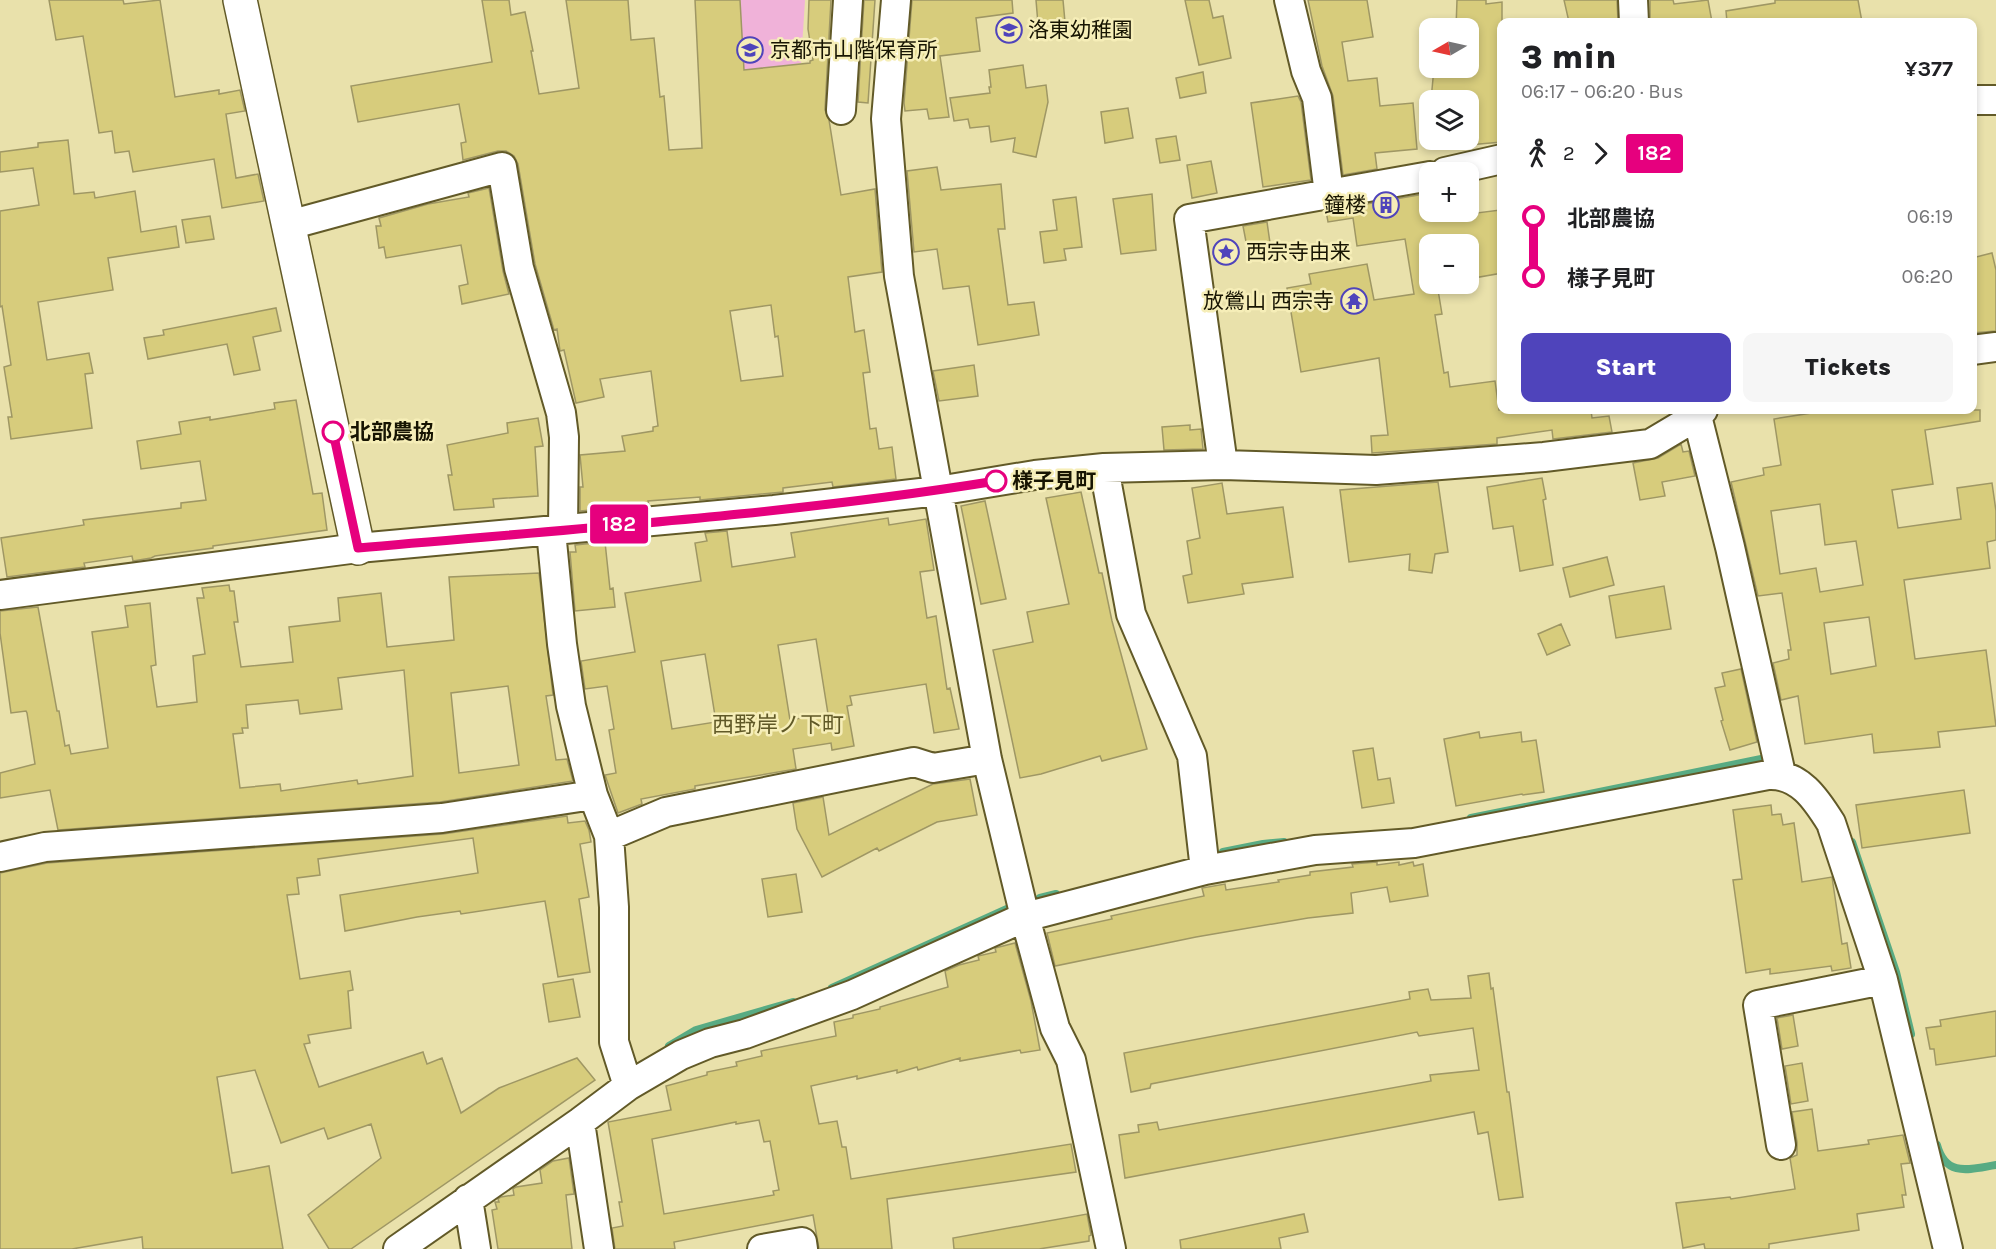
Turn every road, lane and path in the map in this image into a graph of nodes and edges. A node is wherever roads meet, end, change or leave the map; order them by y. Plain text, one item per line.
1 (240, 0) edge
2 (848, 0) edge
3 (896, 0) edge
4 (1289, 0) edge
5 (1634, 0) edge
6 (1634, 18) edge
7 (1977, 99) edge
8 (1996, 100) edge
9 (842, 110) dead end
10 (1497, 160) edge
11 (1479, 164) edge
12 (1419, 178) edge
13 (1329, 194) junction
14 (289, 225) junction
15 (1996, 347) edge
16 (1977, 349) edge
17 (1696, 414) edge
18 (1702, 414) edge
19 (1223, 465) junction
20 (1104, 468) junction
21 (938, 490) junction
22 (557, 530) junction
23 (358, 548) junction
24 (0, 595) edge
25 (987, 759) junction
26 (1779, 762) junction
27 (593, 795) junction
28 (609, 836) junction
29 (0, 857) edge
30 (1205, 870) junction
31 (1025, 917) junction
32 (1883, 980) junction
33 (628, 1086) junction
34 (580, 1122) junction
35 (1781, 1145) dead end
36 (468, 1199) junction
37 (398, 1249) edge
38 (476, 1249) edge
39 (599, 1249) edge
40 (762, 1249) edge
41 (803, 1249) edge
42 (1111, 1249) edge
43 (1948, 1249) edge

1 - 14 street
2 - 9 street
3 - 21 street
4 - 13 street
5 - 6 street
7 - 8 street
10 - 11 street
12 - 13 street
13 - 19 street
14 - 22 street
14 - 23 street
15 - 16 street
17 - 19 street
18 - 26 street
19 - 20 street
20 - 21 street
20 - 30 street
21 - 22 street
21 - 25 street
22 - 23 street
22 - 27 street
23 - 24 street
25 - 28 street
25 - 31 street
26 - 30 street
26 - 32 street
27 - 28 street
27 - 29 street
28 - 33 street
30 - 31 street
31 - 33 street
31 - 42 street
32 - 35 street
32 - 43 street
33 - 34 street
34 - 36 street
34 - 39 street
36 - 37 street
36 - 38 street
40 - 41 street

